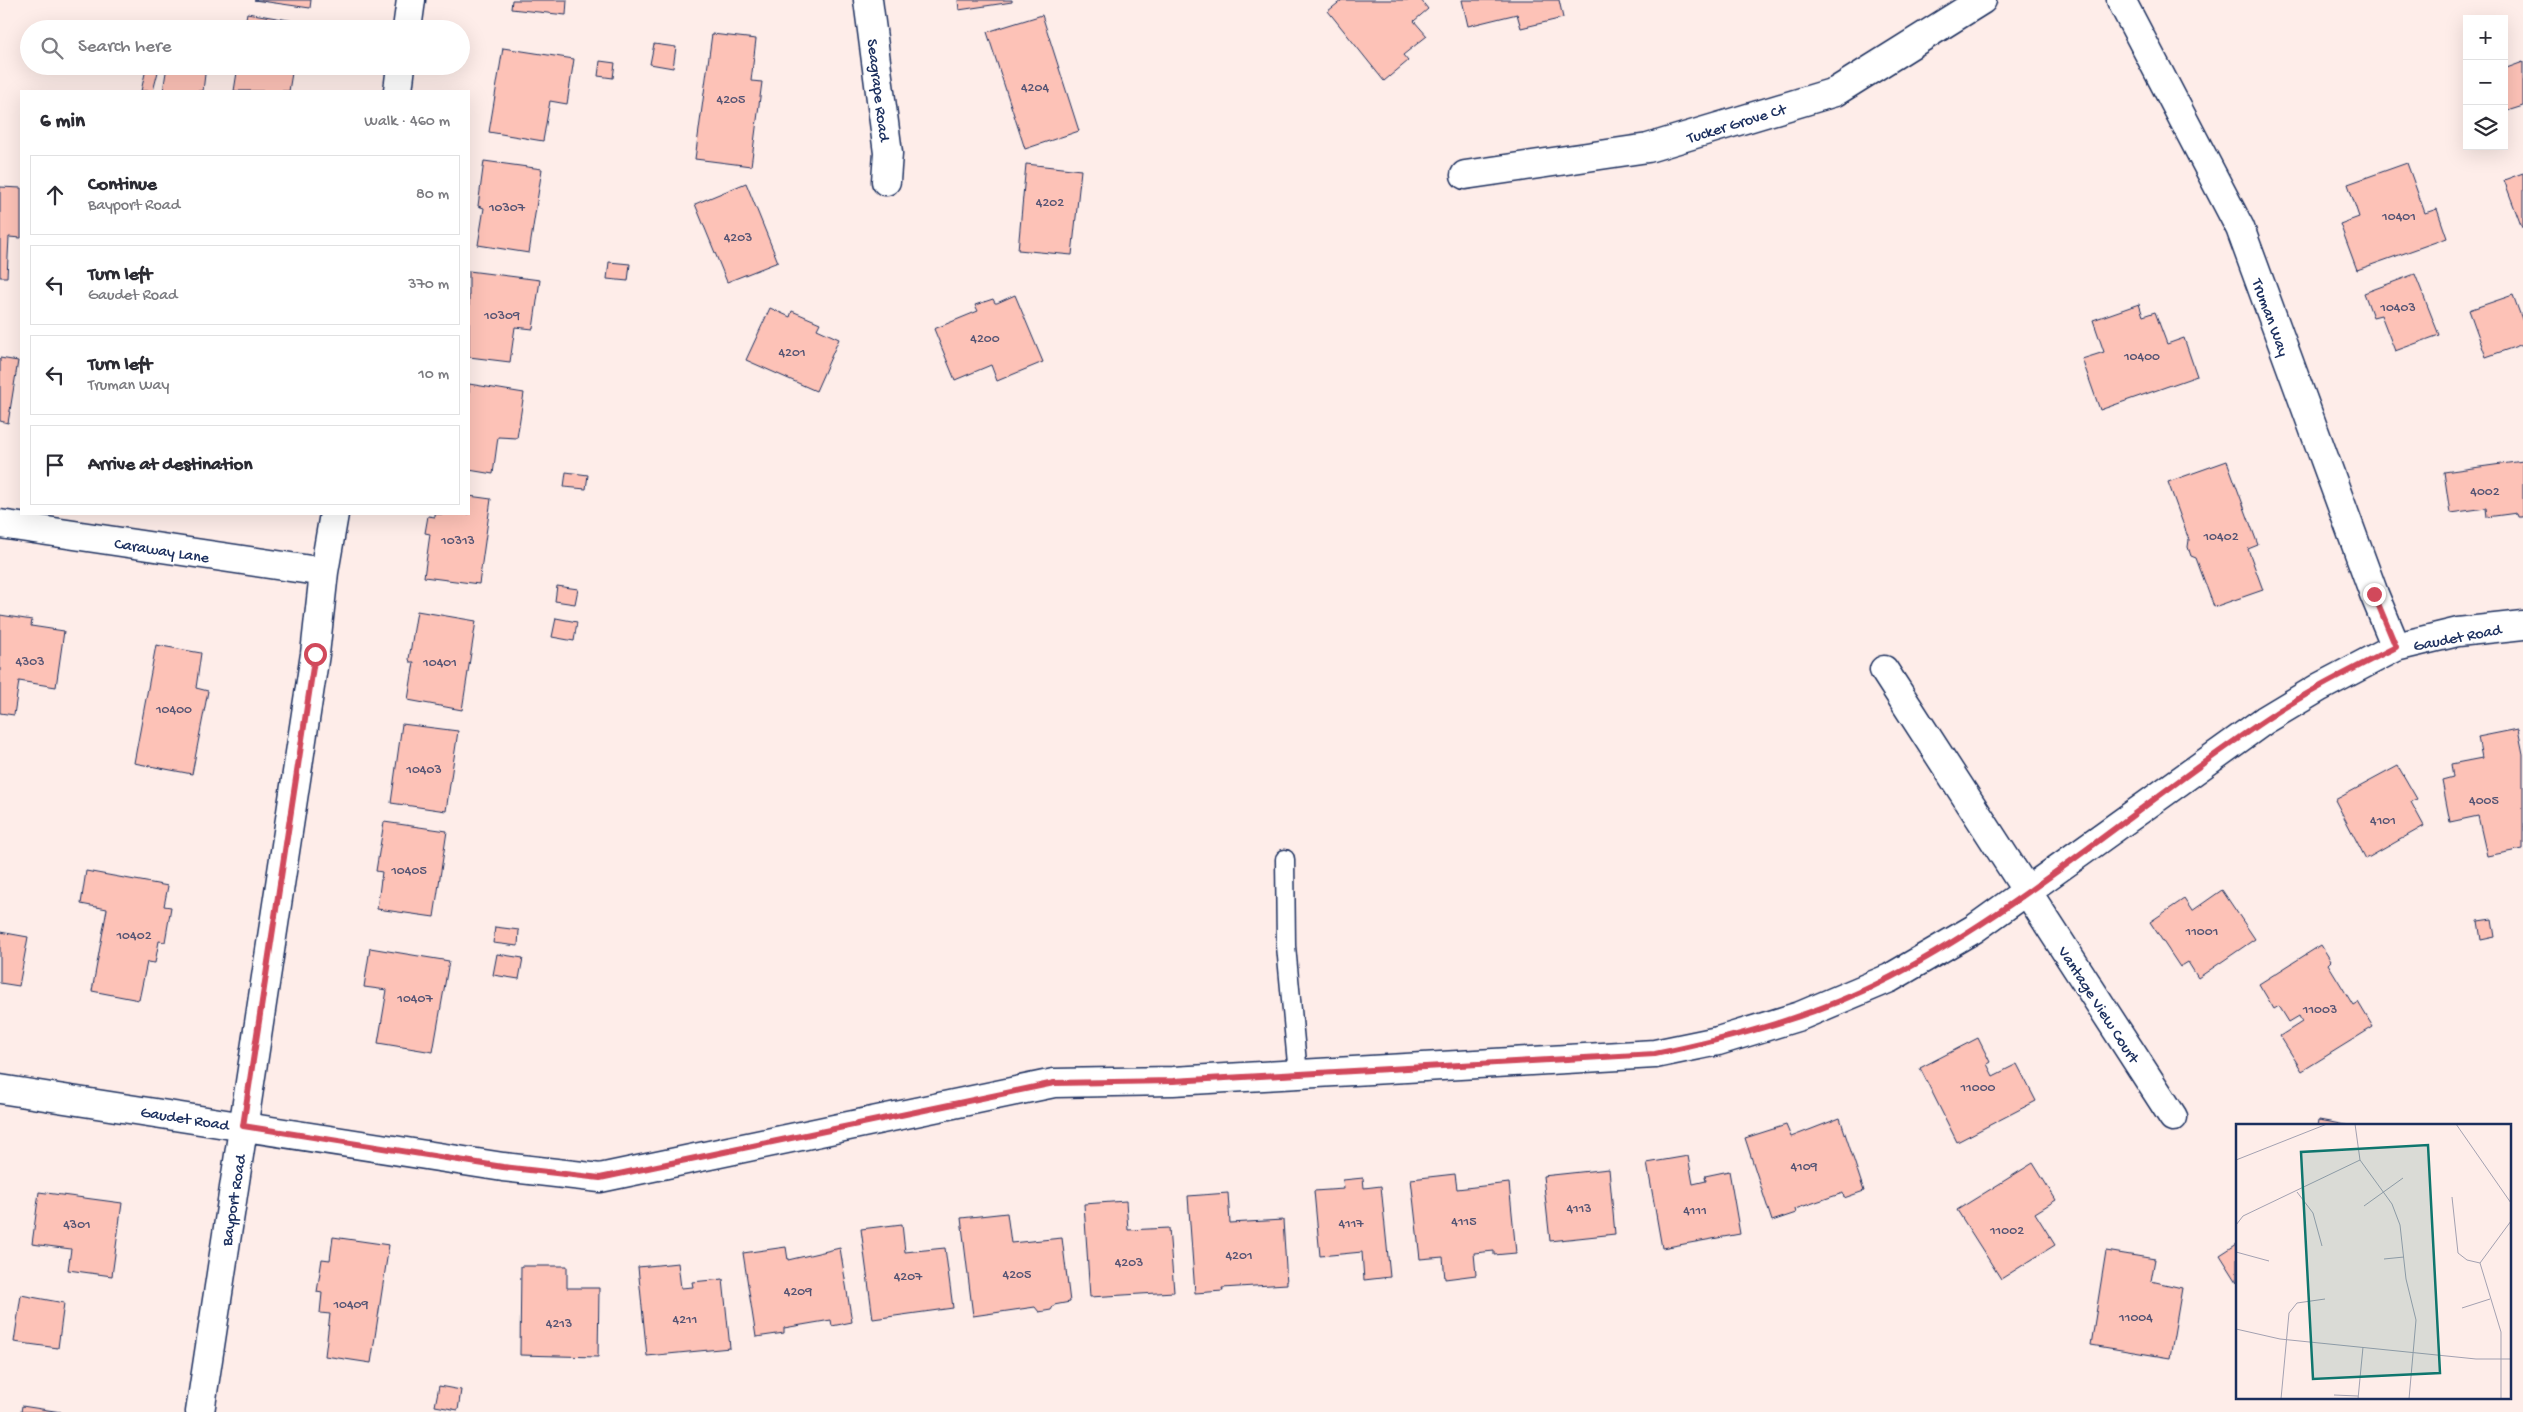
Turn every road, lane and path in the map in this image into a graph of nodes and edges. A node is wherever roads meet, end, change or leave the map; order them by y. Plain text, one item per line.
1 (411, 0) edge
2 (868, 0) edge
3 (1982, 0) edge
4 (2121, 0) edge
5 (408, 20) edge
6 (401, 75) edge
7 (398, 90) edge
8 (1465, 175) dead end
9 (886, 181) dead end
10 (334, 515) edge
11 (0, 524) edge
12 (324, 572) junction
13 (2523, 625) edge
14 (2396, 647) junction
15 (1884, 670) dead end
16 (1285, 859) dead end
17 (2026, 892) junction
18 (1298, 1074) junction
19 (0, 1088) edge
20 (2173, 1117) dead end
21 (243, 1126) junction
22 (200, 1412) edge

1 - 5 street
2 - 9 street, Seagrape Road
3 - 8 street, Tucker Grove Ct
4 - 14 street, Truman Way
6 - 7 street
10 - 12 street, Bayport Road
11 - 12 street, Caraway Lane
12 - 21 street, Bayport Road
13 - 14 street, Gaudet Road
14 - 17 street, Gaudet Road
15 - 17 street, Vantage View Court
16 - 18 lane
17 - 18 street, Gaudet Road
17 - 20 street, Vantage View Court
18 - 21 street, Gaudet Road
19 - 21 street, Gaudet Road
21 - 22 street, Bayport Road

